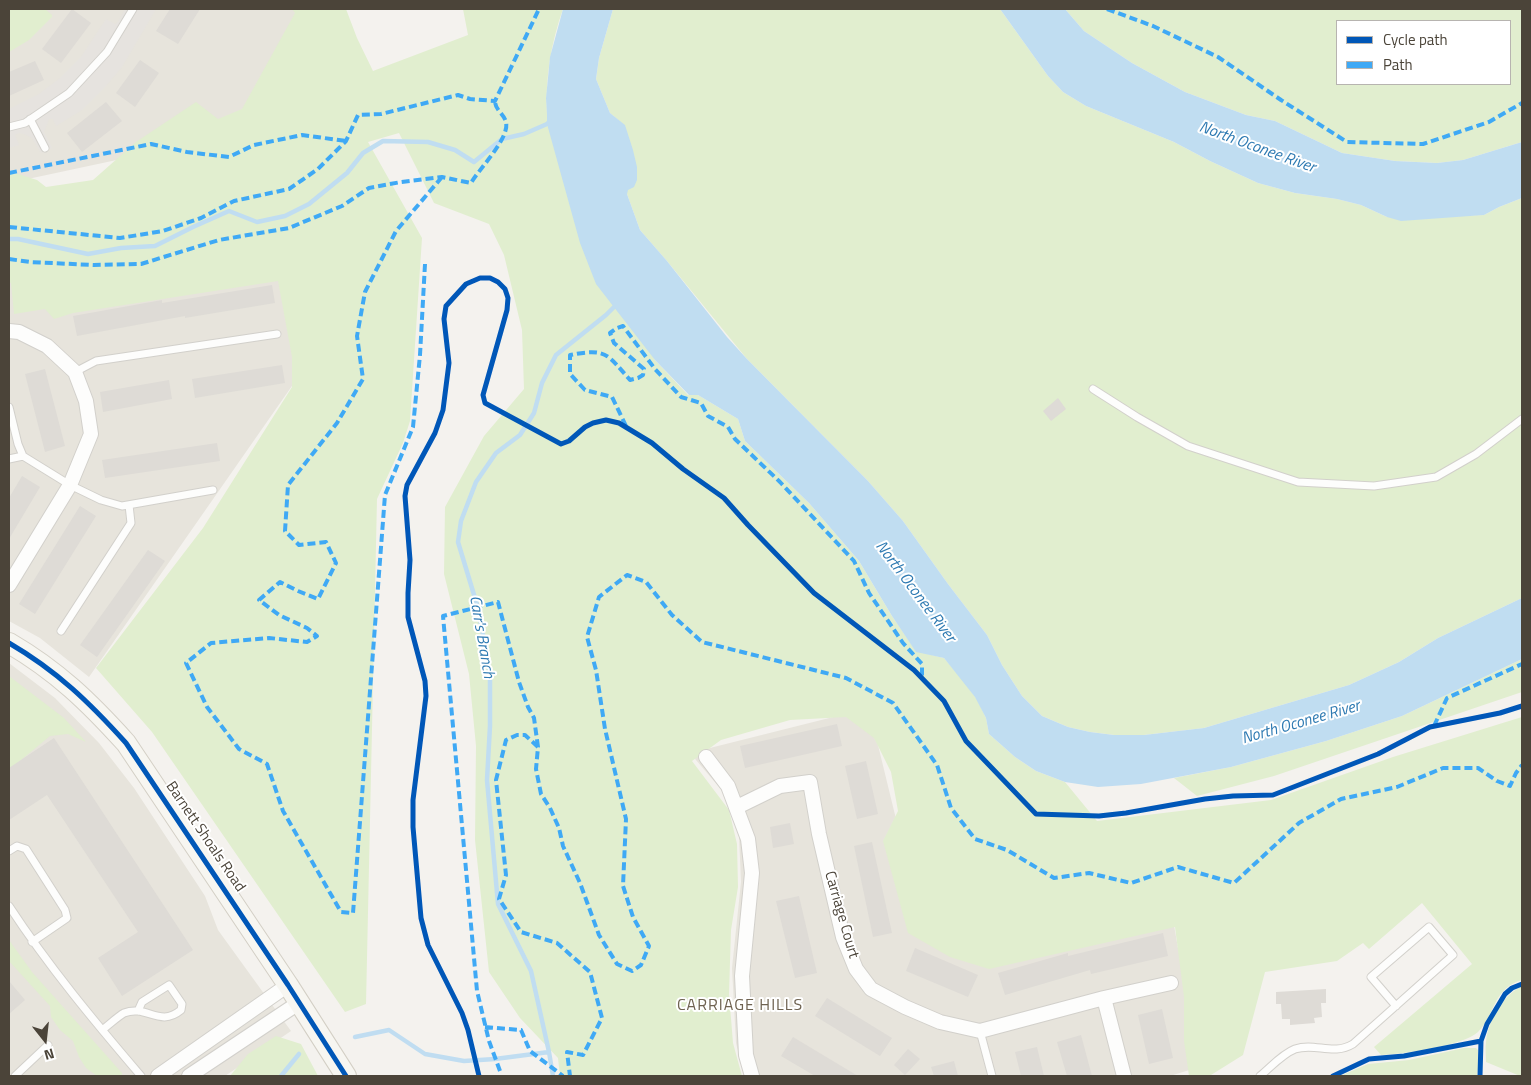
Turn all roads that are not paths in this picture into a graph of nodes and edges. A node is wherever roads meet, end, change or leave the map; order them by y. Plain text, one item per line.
1 (133, 9) edge
2 (30, 119) junction
3 (9, 127) edge
4 (45, 148) dead end
5 (9, 331) edge
6 (277, 334) dead end
7 (75, 372) junction
8 (1093, 389) dead end
9 (9, 407) edge
10 (1522, 419) edge
11 (23, 456) junction
12 (9, 459) edge
13 (70, 485) junction
14 (213, 490) dead end
15 (129, 505) junction
16 (9, 584) edge
17 (61, 631) dead end
18 (9, 643) edge
19 (706, 757) dead end
20 (737, 807) junction
21 (9, 851) edge
22 (9, 906) edge
23 (32, 942) junction
24 (1171, 983) dead end
25 (288, 984) junction
26 (1104, 998) junction
27 (300, 1002) junction
28 (1396, 1006) junction
29 (138, 1011) junction
30 (102, 1030) junction
31 (980, 1030) junction
32 (48, 1045) dead end
33 (15, 1076) edge
34 (141, 1076) edge
35 (158, 1076) edge
36 (189, 1076) edge
37 (346, 1076) edge
38 (752, 1076) edge
39 (992, 1076) edge
40 (1124, 1076) edge
41 (1260, 1076) edge

1 - 2 lane
2 - 3 lane
2 - 4 lane
5 - 7 street
6 - 7 lane
7 - 13 street
8 - 10 lane
9 - 11 lane
11 - 12 lane
11 - 13 lane
13 - 15 lane
13 - 16 street
14 - 15 lane
15 - 17 lane
18 - 25 main road, Barnett Shoals Road
19 - 20 street
20 - 31 street, Carriage Court
20 - 38 street
21 - 23 lane
22 - 23 lane
23 - 30 lane
24 - 26 street, Carriage Court
25 - 27 main road, Barnett Shoals Road
25 - 35 street
26 - 31 street, Carriage Court
26 - 40 street
27 - 36 street
27 - 37 main road, Barnett Shoals Road
28 - 28 lane
28 - 41 lane
29 - 29 lane
29 - 30 lane
30 - 34 lane
31 - 39 lane
32 - 33 lane

